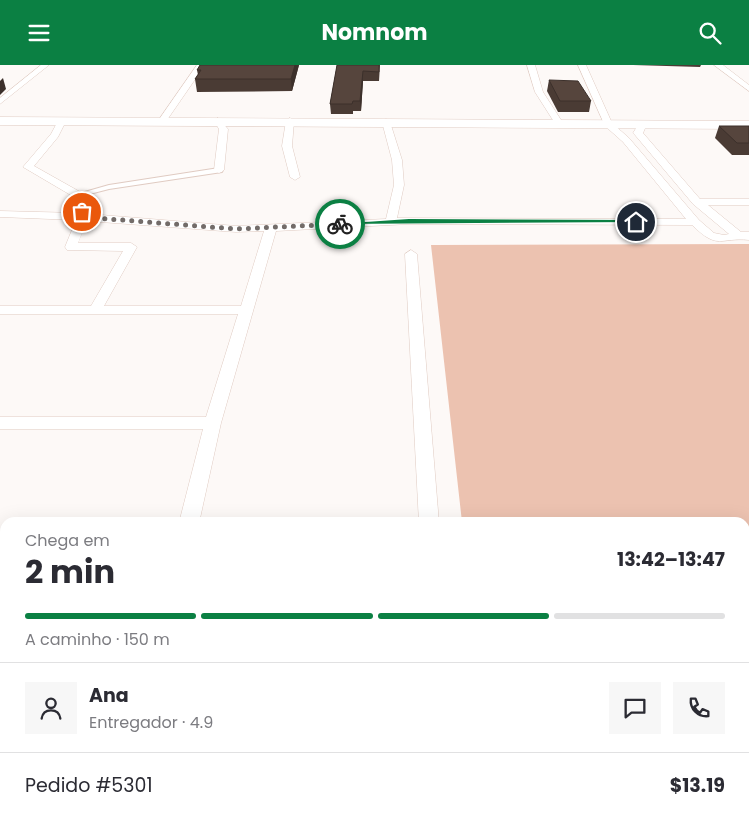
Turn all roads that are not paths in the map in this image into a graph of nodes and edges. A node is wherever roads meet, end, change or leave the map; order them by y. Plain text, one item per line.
1 (45, 65) edge
2 (201, 65) edge
3 (531, 65) edge
4 (582, 65) edge
5 (718, 65) edge
6 (749, 89) edge
7 (0, 102) edge
8 (296, 119) junction
9 (0, 121) edge
10 (62, 121) junction
11 (162, 121) junction
12 (218, 121) junction
13 (386, 122) junction
14 (559, 123) junction
15 (608, 124) junction
16 (643, 124) junction
17 (749, 125) edge
18 (643, 139) junction
19 (626, 140) junction
20 (219, 170) joint
21 (295, 177) dead end
22 (78, 195) junction
23 (696, 202) junction
24 (749, 202) edge
25 (0, 214) edge
26 (83, 217) junction
27 (391, 221) junction
28 (695, 222) junction
29 (271, 228) junction
30 (744, 235) edge
31 (411, 254) dead end
32 (248, 309) junction
33 (0, 310) edge
34 (95, 310) junction
35 (0, 423) edge
36 (213, 423) junction
37 (190, 517) edge
38 (429, 517) edge

1 - 7 street
2 - 11 street
3 - 14 street
4 - 15 street
5 - 6 street
8 - 12 main road
8 - 13 main road
8 - 21 street
9 - 10 main road
10 - 11 main road
10 - 22 street
11 - 12 main road
12 - 20 street
13 - 14 main road
13 - 27 street
14 - 15 main road
15 - 16 main road
15 - 19 street
16 - 17 main road
16 - 18 street
18 - 19 street
18 - 23 street
19 - 28 street
20 - 22 street
22 - 26 street
23 - 24 street
23 - 30 street
25 - 26 street
26 - 29 street
26 - 34 street
27 - 28 street
27 - 29 street
28 - 30 street
29 - 32 street
31 - 38 street
32 - 34 street
32 - 36 street
33 - 34 street
35 - 36 street
36 - 37 street

